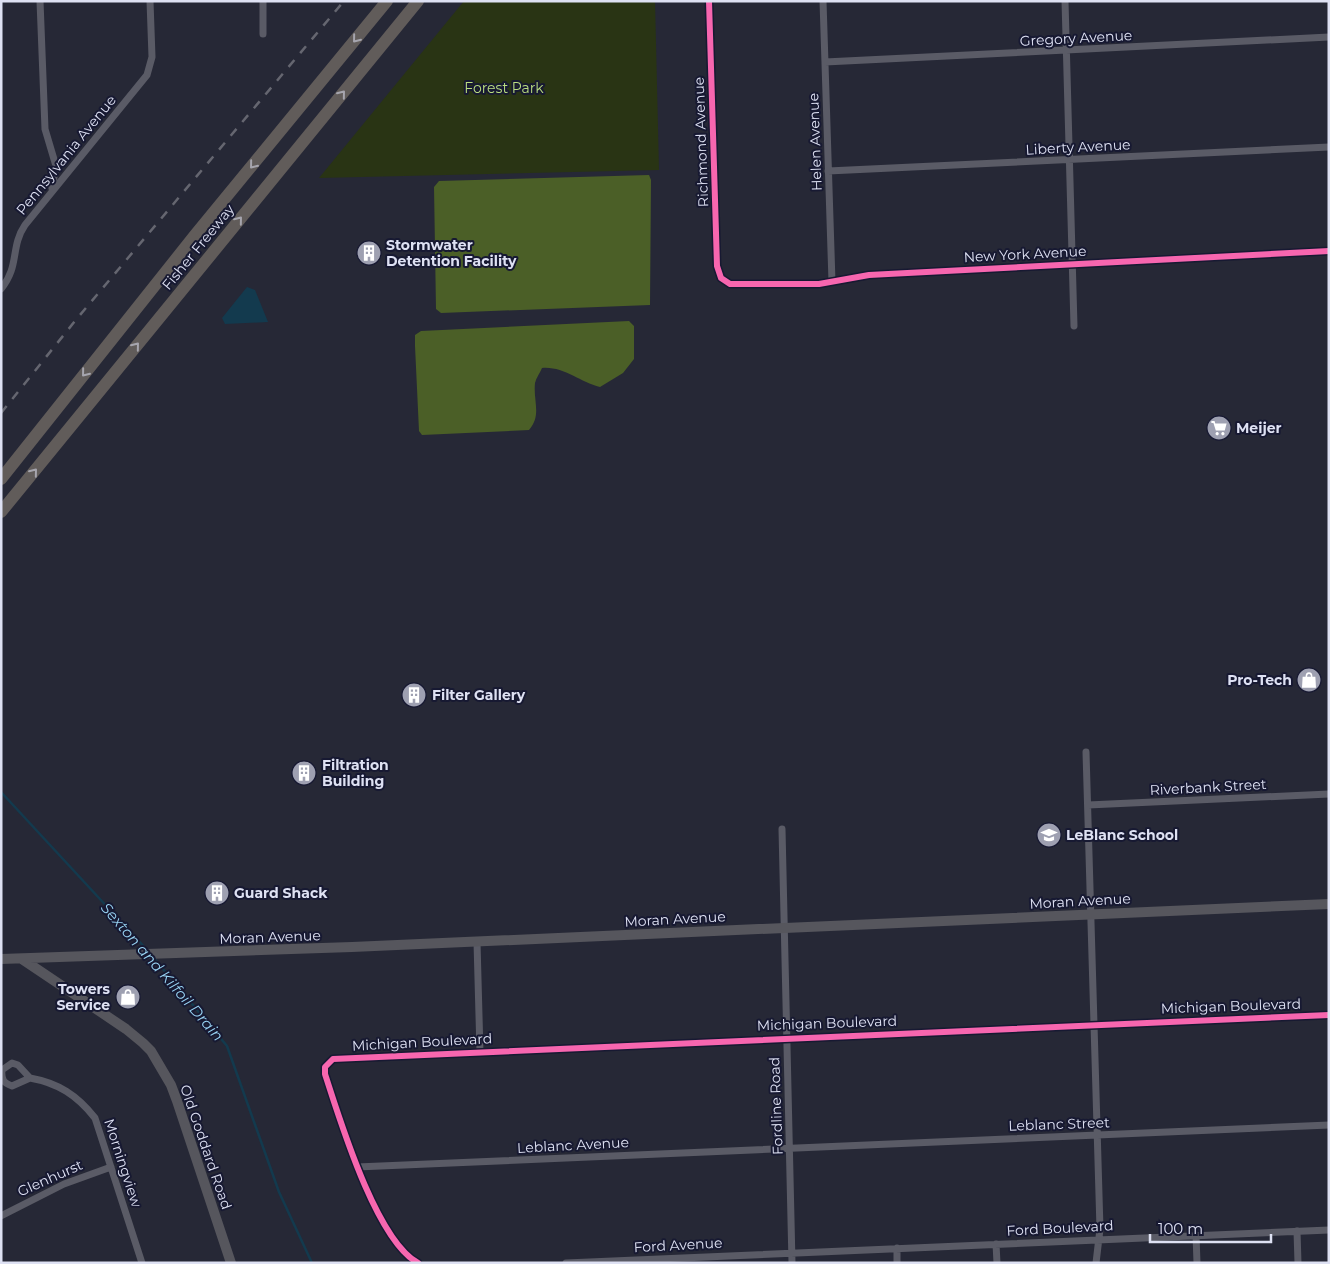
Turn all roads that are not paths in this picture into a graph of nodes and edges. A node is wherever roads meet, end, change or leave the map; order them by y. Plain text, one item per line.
1 (40, 1) edge
2 (150, 1) edge
3 (263, 1) edge
4 (387, 1) edge
5 (418, 1) edge
6 (709, 1) edge
7 (823, 1) edge
8 (1066, 1) edge
9 (263, 34) dead end
10 (1329, 37) edge
11 (1067, 51) junction
12 (825, 62) junction
13 (1329, 147) edge
14 (1070, 160) junction
15 (828, 171) junction
16 (45, 200) junction
17 (1329, 251) edge
18 (1073, 264) junction
19 (724, 281) joint
20 (832, 282) junction
21 (1, 289) edge
22 (1074, 326) dead end
23 (1, 479) edge
24 (2, 511) edge
25 (1086, 752) dead end
26 (1329, 794) edge
27 (1088, 805) junction
28 (782, 829) dead end
29 (1329, 904) edge
30 (1090, 915) junction
31 (784, 928) junction
32 (477, 942) junction
33 (1, 959) edge
34 (22, 959) junction
35 (1329, 1015) edge
36 (1093, 1025) junction
37 (787, 1037) junction
38 (480, 1052) junction
39 (30, 1078) dead end
40 (1329, 1125) edge
41 (1096, 1135) junction
42 (790, 1148) junction
43 (111, 1167) junction
44 (357, 1167) junction
45 (1, 1216) edge
46 (1329, 1230) edge
47 (1298, 1231) junction
48 (1196, 1235) junction
49 (1098, 1239) junction
50 (996, 1244) junction
51 (897, 1248) junction
52 (792, 1252) junction
53 (675, 1260) edge
54 (142, 1263) edge
55 (231, 1263) edge
56 (418, 1263) edge
57 (566, 1263) edge
58 (792, 1263) edge
59 (897, 1263) edge
60 (997, 1263) edge
61 (1096, 1263) edge
62 (1196, 1263) edge
63 (1298, 1263) edge

1 - 16 street
2 - 16 street, Pennsylvania Avenue
3 - 9 street
4 -> 23 highway, Fisher Freeway
24 -> 5 highway, Fisher Freeway
6 - 19 street, Richmond Avenue
7 - 12 street, Helen Avenue
8 - 11 street
10 - 11 street, Gregory Avenue
11 - 12 street, Gregory Avenue
11 - 14 street
12 - 15 street, Helen Avenue
13 - 14 street, Liberty Avenue
14 - 15 street, Liberty Avenue
14 - 18 street
15 - 20 street, Helen Avenue
16 - 21 street, Pennsylvania Avenue
17 - 18 street, New York Avenue
18 - 20 street, New York Avenue
18 - 22 street
19 - 20 street, New York Avenue
25 - 27 street
26 - 27 street, Riverbank Street
27 - 30 street
28 - 31 street, Fordline Road
29 - 30 main road, Moran Avenue
30 - 31 main road, Moran Avenue
30 - 36 street
31 - 32 main road, Moran Avenue
31 - 37 street, Fordline Road
32 - 34 main road, Moran Avenue
32 - 38 street
33 - 34 main road, Moran Avenue
34 - 55 main road, Old Goddard Road
35 - 36 street, Michigan Boulevard
36 - 37 street, Michigan Boulevard
36 - 41 street
37 - 38 street, Michigan Boulevard
37 - 42 street, Fordline Road
38 - 44 street, Michigan Boulevard
39 - 43 street, Morningview
40 - 41 street, Leblanc Street
41 - 42 street, Leblanc Street
41 - 49 street
42 - 44 street, Leblanc Avenue
42 - 52 street, Fordline Road
43 - 45 street, Glenhurst
43 - 54 street, Morningview
44 - 56 street
46 - 47 street, Ford Boulevard
47 - 48 street, Ford Boulevard
47 - 63 street
48 - 49 street, Ford Boulevard
48 - 62 street
49 - 50 street, Ford Boulevard
49 - 61 street
50 - 51 street, Ford Boulevard
50 - 60 street
51 - 52 street, Ford Boulevard
51 - 59 street
52 - 53 street, Ford Avenue
52 - 58 street, Fordline Road
53 - 57 street, Ford Avenue

